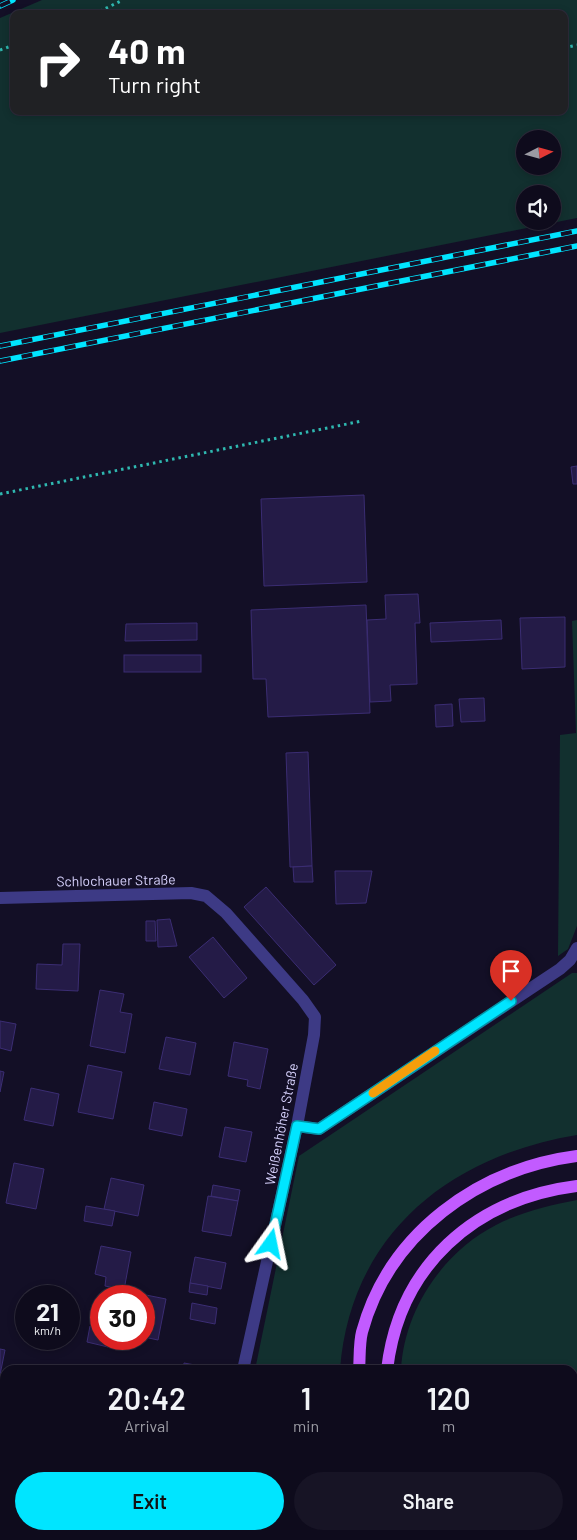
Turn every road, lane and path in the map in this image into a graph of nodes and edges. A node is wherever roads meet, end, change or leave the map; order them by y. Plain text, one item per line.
1 (123, 0) edge
2 (102, 10) edge
3 (362, 421) dead end
4 (0, 494) edge
5 (0, 898) edge
6 (226, 913) joint
7 (577, 948) edge
8 (297, 1126) junction
9 (577, 1156) edge
10 (577, 1186) edge
11 (244, 1365) edge
12 (359, 1365) edge
13 (388, 1365) edge

1 - 2 path
3 - 4 path
5 - 6 street, Schlochauer Straße
6 - 8 street, Weißenhöher Straße
7 - 8 street
8 - 11 street, Weißenhöher Straße
9 - 12 main road
10 - 13 main road

